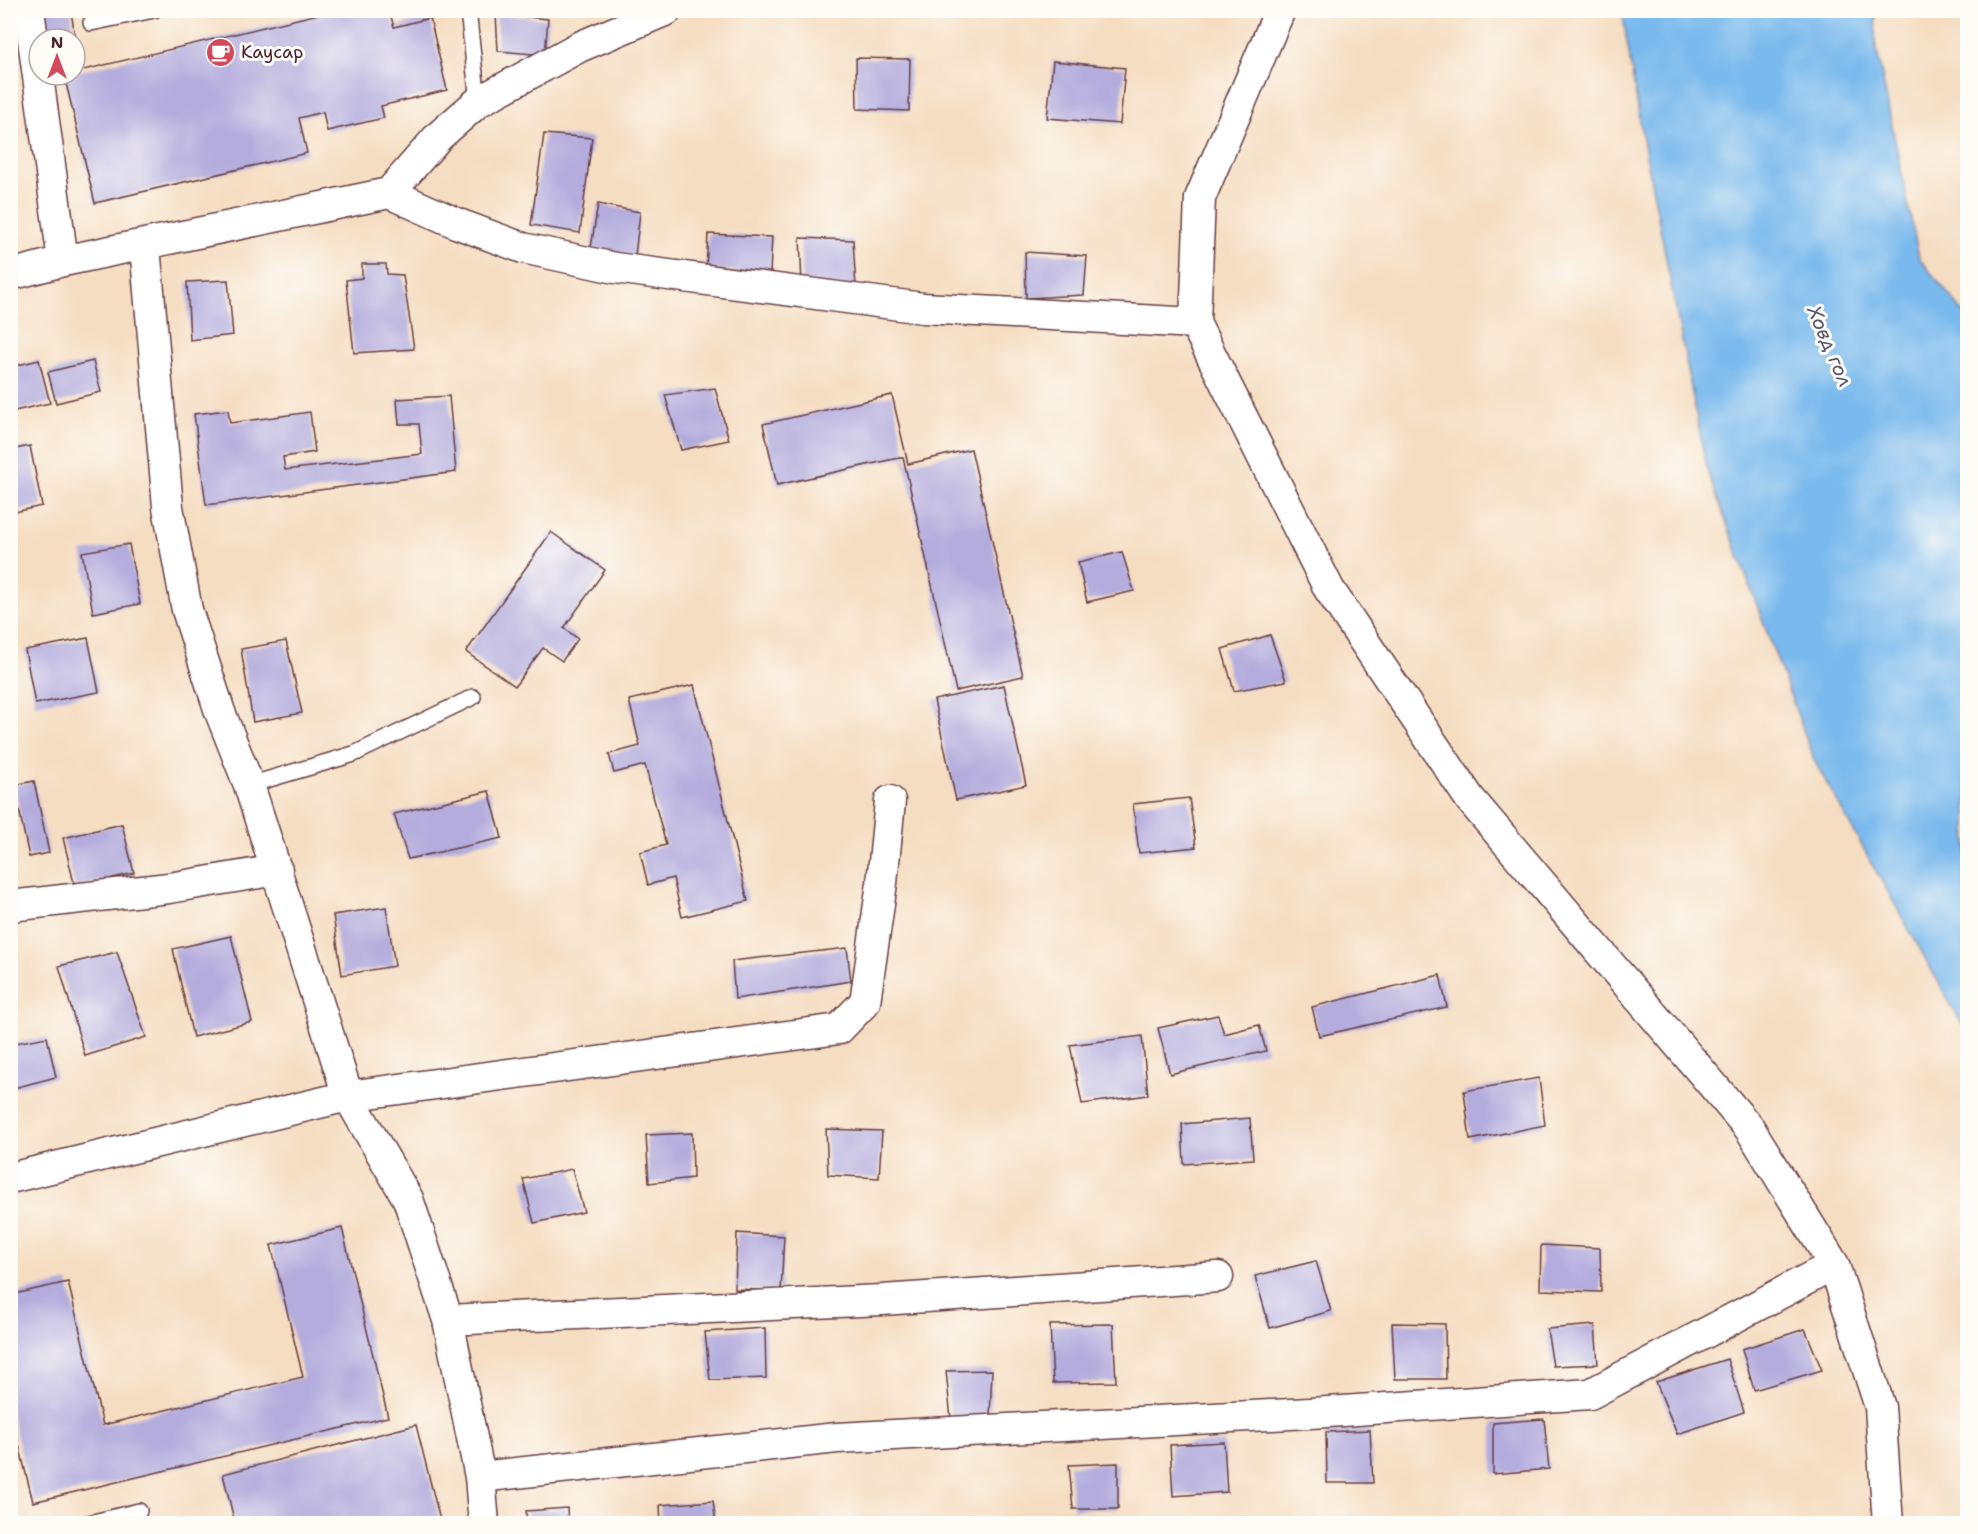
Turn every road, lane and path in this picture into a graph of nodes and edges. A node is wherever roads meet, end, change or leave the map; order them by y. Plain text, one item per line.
1 (29, 10) edge
2 (154, 10) edge
3 (468, 10) edge
4 (667, 10) edge
5 (1280, 10) edge
6 (91, 23) dead end
7 (478, 102) junction
8 (389, 193) junction
9 (145, 246) junction
10 (63, 261) junction
11 (10, 275) edge
12 (1195, 323) junction
13 (473, 696) dead end
14 (249, 784) junction
15 (890, 801) dead end
16 (277, 870) junction
17 (10, 906) edge
18 (348, 1096) junction
19 (10, 1178) edge
20 (1834, 1265) junction
21 (1218, 1276) dead end
22 (448, 1320) junction
23 (480, 1476) junction
24 (139, 1511) dead end
25 (85, 1524) edge
26 (484, 1524) edge
27 (1888, 1524) edge

1 - 10 street
2 - 6 lane
3 - 7 lane
4 - 7 street
5 - 12 street
7 - 8 street
8 - 9 street
8 - 12 street
9 - 10 street
9 - 14 street
10 - 11 street
12 - 20 street
13 - 14 lane
14 - 16 street
15 - 18 street
16 - 17 street
16 - 18 street
18 - 19 street
18 - 22 street
20 - 23 street
20 - 27 street
21 - 22 street
22 - 23 street
23 - 26 street
24 - 25 lane

